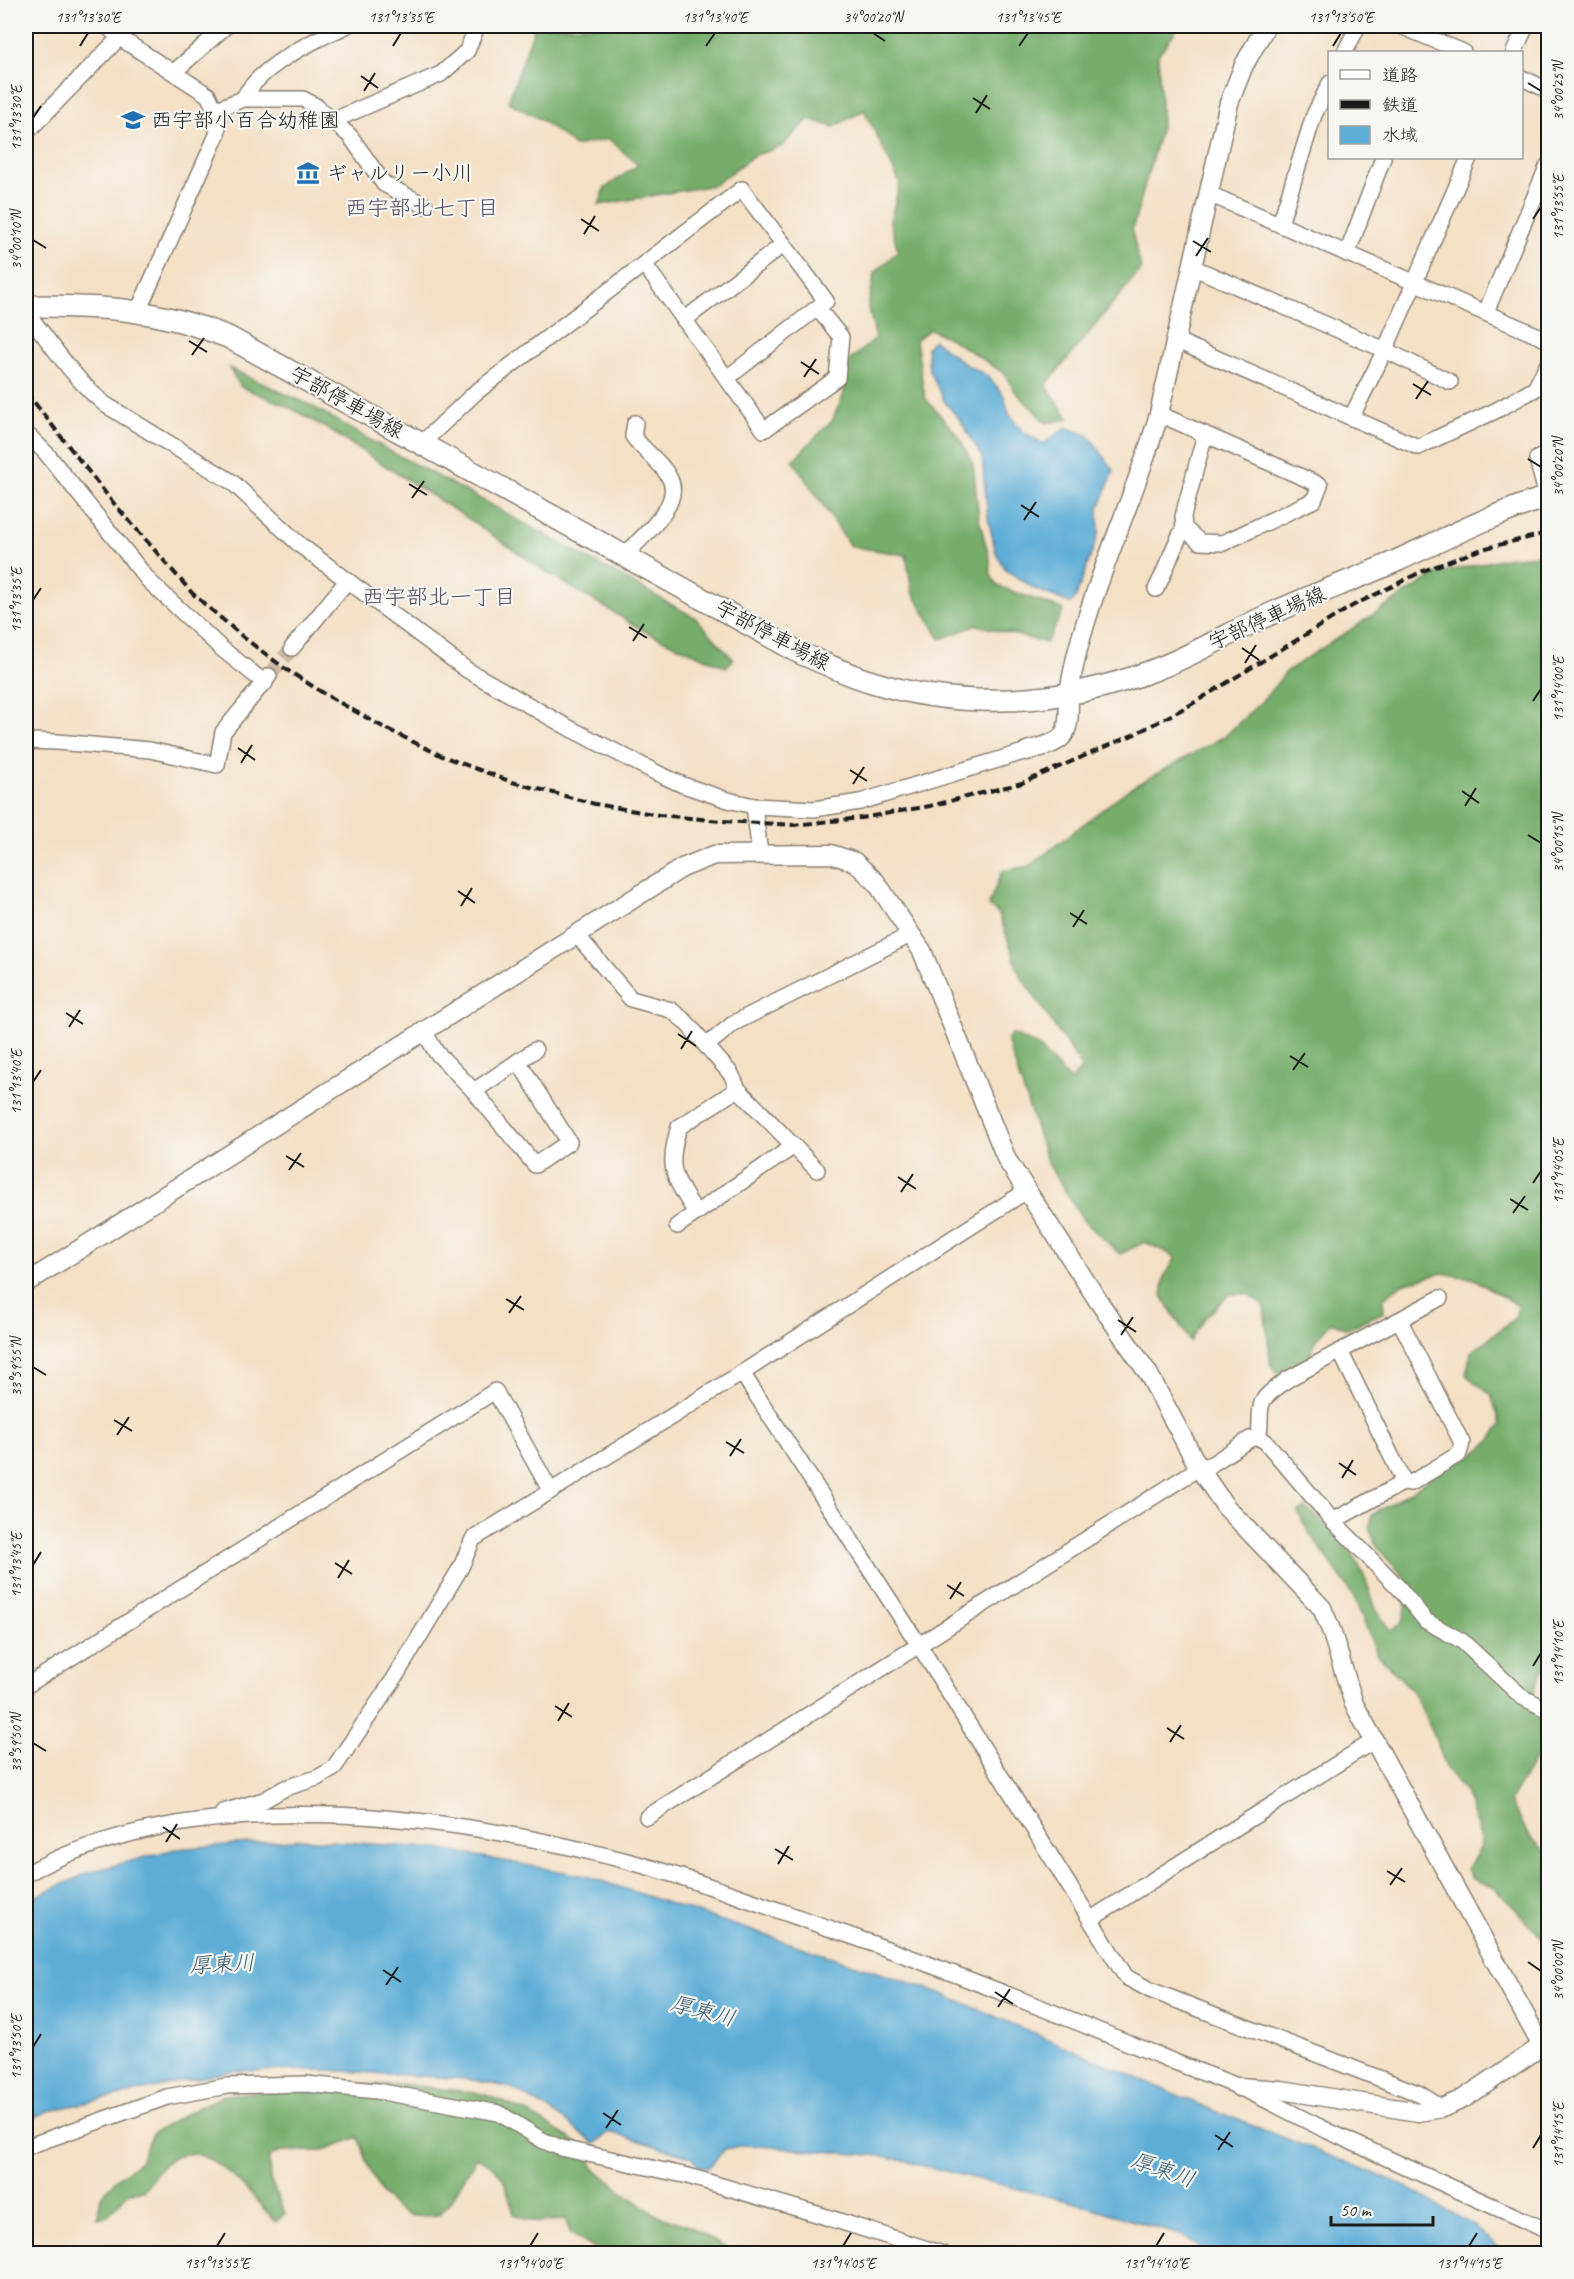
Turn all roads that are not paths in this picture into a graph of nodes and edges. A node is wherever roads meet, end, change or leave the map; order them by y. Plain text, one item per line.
1 (107, 26) edge
2 (131, 26) edge
3 (226, 26) edge
4 (346, 26) edge
5 (477, 26) edge
6 (1266, 26) edge
7 (1358, 26) edge
8 (1401, 26) edge
9 (1526, 26) edge
10 (120, 38) junction
11 (1432, 46) edge
12 (1346, 51) edge
13 (1458, 51) edge
14 (1514, 51) edge
15 (174, 72) junction
16 (1523, 79) edge
17 (1328, 85) edge
18 (1548, 90) edge
19 (243, 99) junction
20 (217, 109) junction
21 (334, 120) junction
22 (26, 133) edge
23 (1383, 159) edge
24 (1469, 159) edge
25 (1548, 165) edge
26 (1209, 194) junction
27 (426, 206) dead end
28 (1280, 224) junction
29 (784, 244) junction
30 (1347, 254) junction
31 (644, 264) junction
32 (1192, 267) junction
33 (1415, 282) junction
34 (36, 306) edge
35 (818, 309) junction
36 (138, 310) junction
37 (26, 312) edge
38 (1486, 312) junction
39 (684, 320) junction
40 (1175, 340) junction
41 (1548, 340) edge
42 (1385, 350) junction
43 (1548, 364) edge
44 (727, 378) junction
45 (1450, 382) dead end
46 (1159, 414) junction
47 (1351, 418) junction
48 (635, 423) dead end
49 (26, 433) edge
50 (1205, 434) junction
51 (422, 443) junction
52 (1548, 453) edge
53 (1548, 497) edge
54 (1184, 528) junction
55 (625, 555) junction
56 (347, 581) junction
57 (1156, 589) dead end
58 (292, 648) tunnel mouth
59 (1069, 694) junction
60 (26, 741) edge
61 (1027, 751) joint
62 (754, 806) junction
63 (760, 854) junction
64 (576, 934) junction
65 (912, 934) junction
66 (424, 1031) junction
67 (706, 1046) junction
68 (534, 1050) dead end
69 (518, 1061) junction
70 (738, 1089) junction
71 (474, 1091) junction
72 (794, 1146) junction
73 (817, 1170) dead end
74 (1028, 1190) junction
75 (696, 1213) junction
76 (677, 1226) dead end
77 (26, 1283) edge
78 (1440, 1298) dead end
79 (1400, 1322) junction
80 (1341, 1353) junction
81 (742, 1373) junction
82 (1258, 1437) junction
83 (1199, 1467) junction
84 (1404, 1482) junction
85 (549, 1490) junction
86 (1333, 1521) junction
87 (919, 1645) junction
88 (26, 1686) edge
89 (1548, 1710) edge
90 (1375, 1740) junction
91 (647, 1817) dead end
92 (208, 1821) junction
93 (26, 1874) edge
94 (1091, 1919) junction
95 (1545, 2045) edge
96 (1239, 2087) junction
97 (1442, 2108) junction
98 (26, 2147) edge
99 (1548, 2231) edge
100 (943, 2253) edge

1 - 10 street
2 - 10 street
3 - 15 street
4 - 19 street
5 - 21 street
6 - 26 street
7 - 12 street
8 - 11 street
9 - 14 street
10 - 15 street
10 - 22 street
11 - 13 street
15 - 20 street
16 - 18 street
17 - 28 street
19 - 20 street
19 - 21 street
20 - 36 street
21 - 27 street
23 - 30 street
24 - 33 street
25 - 38 street
26 - 28 street
26 - 32 street
28 - 30 street
29 - 31 street
29 - 35 street
29 - 39 street
30 - 33 street
31 - 39 street
31 - 51 street
32 - 40 street
32 - 42 street
33 - 38 street
33 - 42 street
34 - 36 main road, 宇部停車場線
35 - 44 street
35 - 44 street
36 - 51 main road, 宇部停車場線
37 - 56 street
38 - 41 street
39 - 44 street
40 - 46 street
40 - 47 street
42 - 45 street
42 - 47 street
43 - 47 street
46 - 50 street
46 - 59 street
48 - 55 street
49 - 60 street
50 - 54 street
50 - 54 street
51 - 55 main road, 宇部停車場線
52 - 53 street
53 - 59 main road, 宇部停車場線
54 - 57 street
55 - 59 main road, 宇部停車場線
56 - 58 street
56 - 62 street
59 - 61 street
61 - 62 street
62 - 63 street
63 - 64 street
63 - 65 street
64 - 66 street
64 - 67 street
65 - 67 street
65 - 74 street
66 - 71 street
66 - 77 street
67 - 70 street
68 - 69 street
69 - 71 street
69 - 71 street
70 - 72 street
70 - 75 street
72 - 73 street
72 - 75 street
74 - 81 street
74 - 83 street
75 - 76 street
78 - 79 street
79 - 80 street
79 - 84 street
80 - 82 street
80 - 84 street
81 - 85 street
81 - 87 street
82 - 83 street
82 - 86 street
83 - 87 street
83 - 90 street
84 - 86 street
85 - 88 street
85 - 92 street
86 - 89 street
87 - 91 street
87 - 94 street
90 - 94 street
90 - 95 street
92 - 93 street
92 - 96 street
94 - 97 street
95 - 97 street
96 - 97 street
96 - 99 street
98 - 100 street

